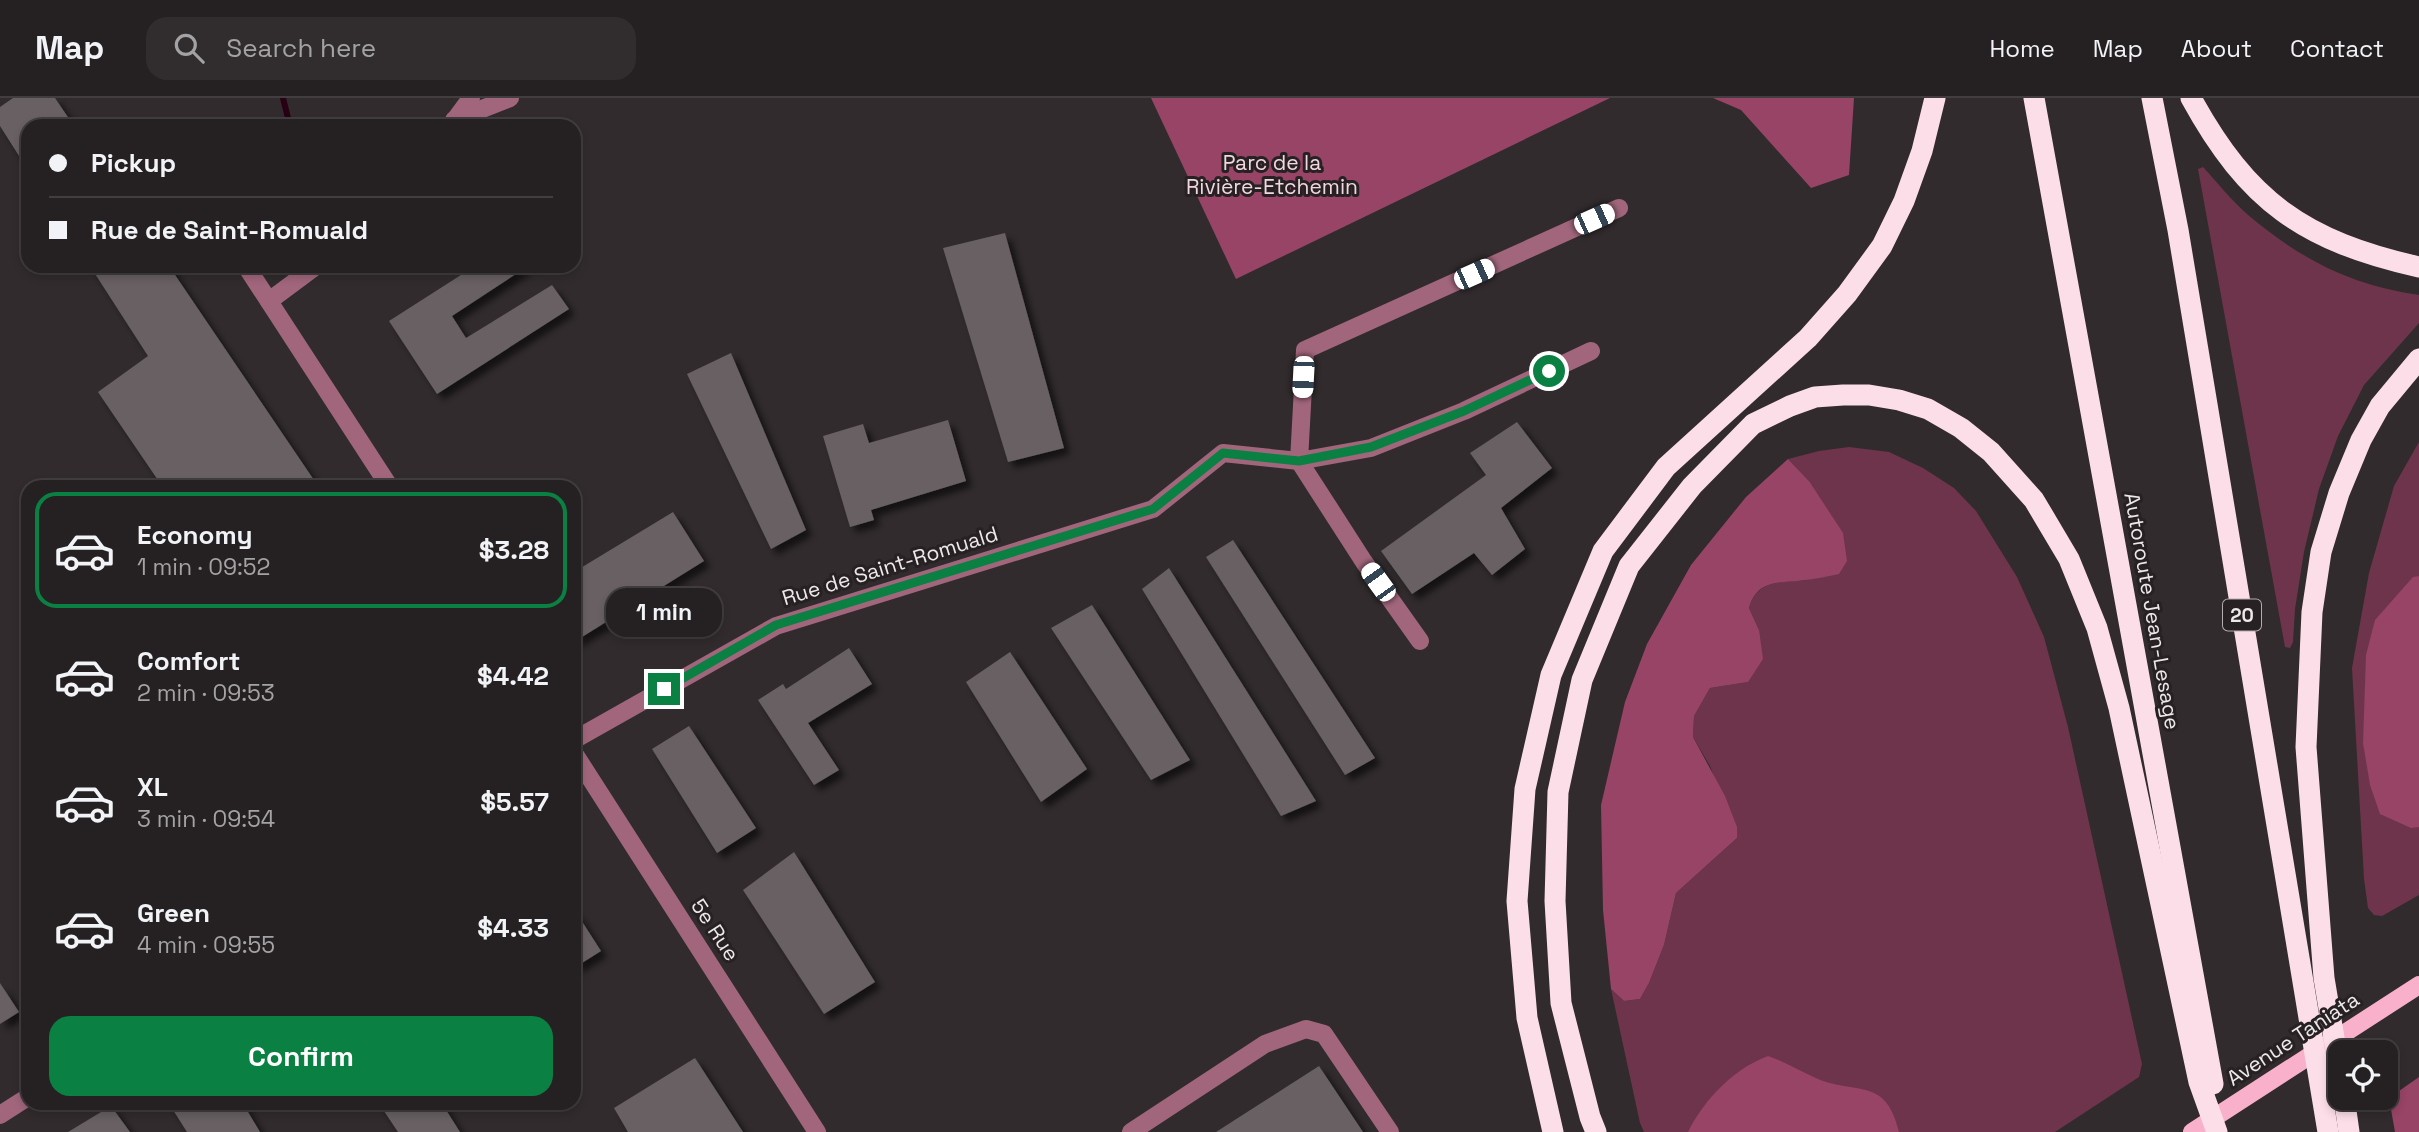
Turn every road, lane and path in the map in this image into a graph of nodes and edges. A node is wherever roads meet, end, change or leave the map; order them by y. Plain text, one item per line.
1 (471, 98) edge
2 (510, 98) edge
3 (1935, 98) edge
4 (2034, 98) edge
5 (2152, 98) edge
6 (2191, 98) edge
7 (455, 119) edge
8 (461, 119) edge
9 (1619, 208) dead end
10 (2419, 267) edge
11 (250, 273) edge
12 (307, 273) edge
13 (269, 302) junction
14 (1591, 351) dead end
15 (2419, 359) edge
16 (1299, 461) junction
17 (385, 480) edge
18 (1420, 640) dead end
19 (581, 736) edge
20 (581, 764) edge
21 (2419, 985) edge
22 (2334, 1040) edge
23 (21, 1102) edge
24 (2345, 1110) edge
25 (0, 1115) edge
26 (817, 1132) edge
27 (1131, 1132) edge
28 (1390, 1132) edge
29 (1553, 1132) edge
30 (1596, 1132) edge
31 (2192, 1132) edge
32 (2220, 1132) edge
33 (2328, 1132) edge
34 (2349, 1132) edge

1 - 7 street
2 - 8 street
3 - 29 highway
4 - 32 highway, Autoroute Jean-Lesage
5 - 33 highway, 20
6 - 10 highway
9 - 16 street
11 - 13 street
12 - 13 street
13 - 17 street
14 - 16 street
15 - 22 highway
16 - 18 street
16 - 19 street, Rue de Saint-Romuald
20 - 26 street, 5e Rue
21 - 31 main road, Avenue Taniata
23 - 25 street
24 - 34 highway
27 - 28 street
30 - 32 highway

